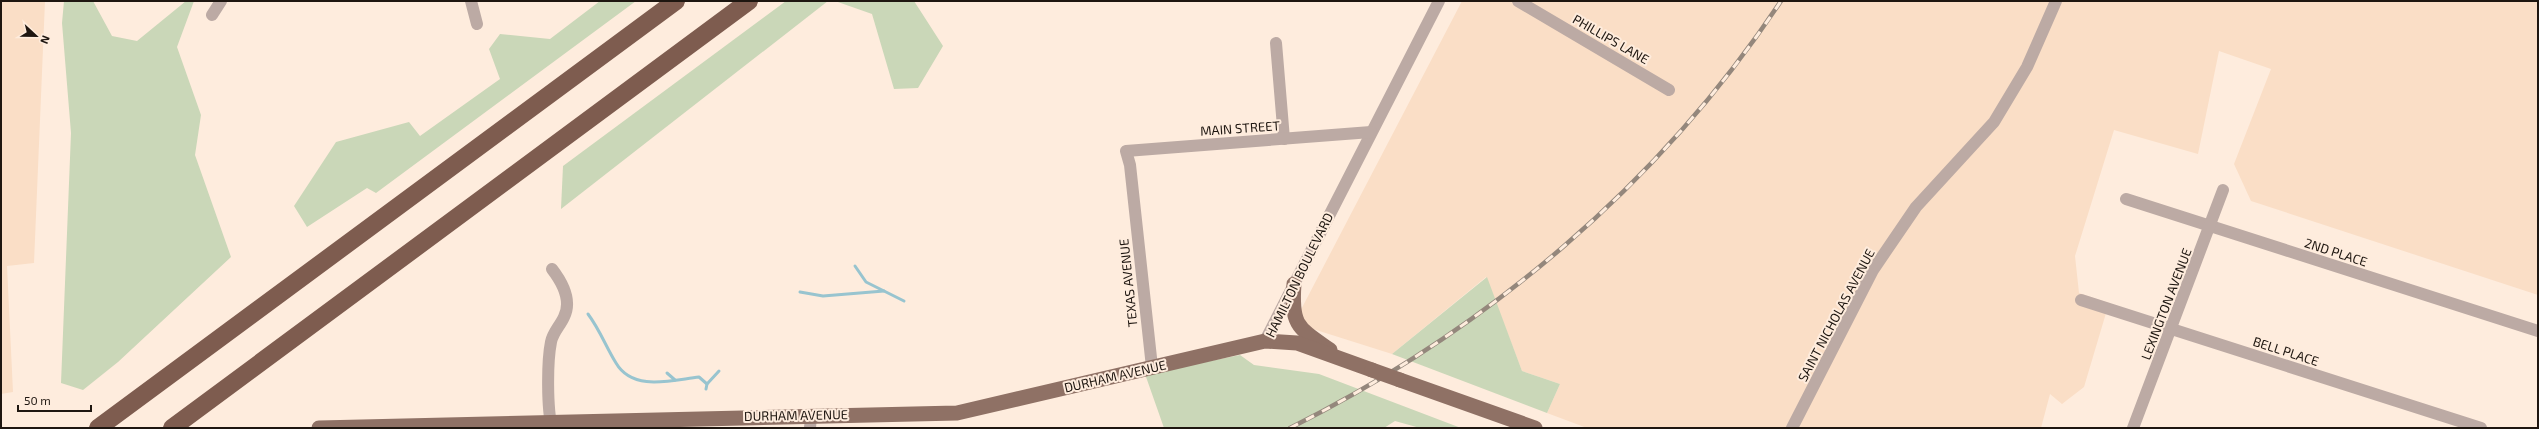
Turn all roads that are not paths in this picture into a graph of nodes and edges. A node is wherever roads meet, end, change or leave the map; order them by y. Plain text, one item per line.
1 (221, 1) edge
2 (471, 1) edge
3 (676, 1) edge
4 (749, 1) edge
5 (1439, 1) edge
6 (1518, 1) edge
7 (2056, 1) edge
8 (212, 15) dead end
9 (476, 24) dead end
10 (1276, 43) dead end
11 (1670, 90) dead end
12 (1371, 132) junction
13 (1284, 139) junction
14 (1130, 165) joint
15 (2223, 190) dead end
16 (2126, 199) dead end
17 (2211, 226) junction
18 (552, 269) dead end
19 (1294, 284) junction
20 (2081, 300) dead end
21 (2171, 329) junction
22 (2538, 331) edge
23 (1264, 341) junction
24 (1348, 361) junction
25 (1152, 367) junction
26 (810, 421) edge
27 (595, 424) edge
28 (552, 426) edge
29 (98, 428) edge
30 (172, 428) edge
31 (319, 428) edge
32 (1535, 428) edge
33 (1792, 428) edge
34 (2134, 428) edge
35 (2481, 428) edge

1 - 8 street
2 - 9 street
3 - 29 highway
4 - 30 highway
5 - 12 street, HAMILTON BOULEVARD
6 - 11 street, PHILLIPS LANE
7 - 33 street, SAINT NICHOLAS AVENUE
10 - 13 street
12 - 13 street, MAIN STREET
12 - 19 street, HAMILTON BOULEVARD
13 - 14 street, MAIN STREET
14 - 25 street, TEXAS AVENUE
15 - 17 street, LEXINGTON AVENUE
16 - 17 street, 2ND PLACE
17 - 21 street, LEXINGTON AVENUE
17 - 22 street, 2ND PLACE
18 - 28 street
19 - 23 street, HAMILTON BOULEVARD
19 - 24 main road
20 - 21 street, BELL PLACE
21 - 34 street, LEXINGTON AVENUE
21 - 35 street, BELL PLACE
23 - 24 main road, HAMILTON BOULEVARD
23 - 25 main road, DURHAM AVENUE
24 - 32 main road, HAMILTON BOULEVARD, bridge
25 - 26 main road, DURHAM AVENUE
26 - 27 main road, DURHAM AVENUE
27 - 28 main road, DURHAM AVENUE
28 - 31 main road, DURHAM AVENUE

